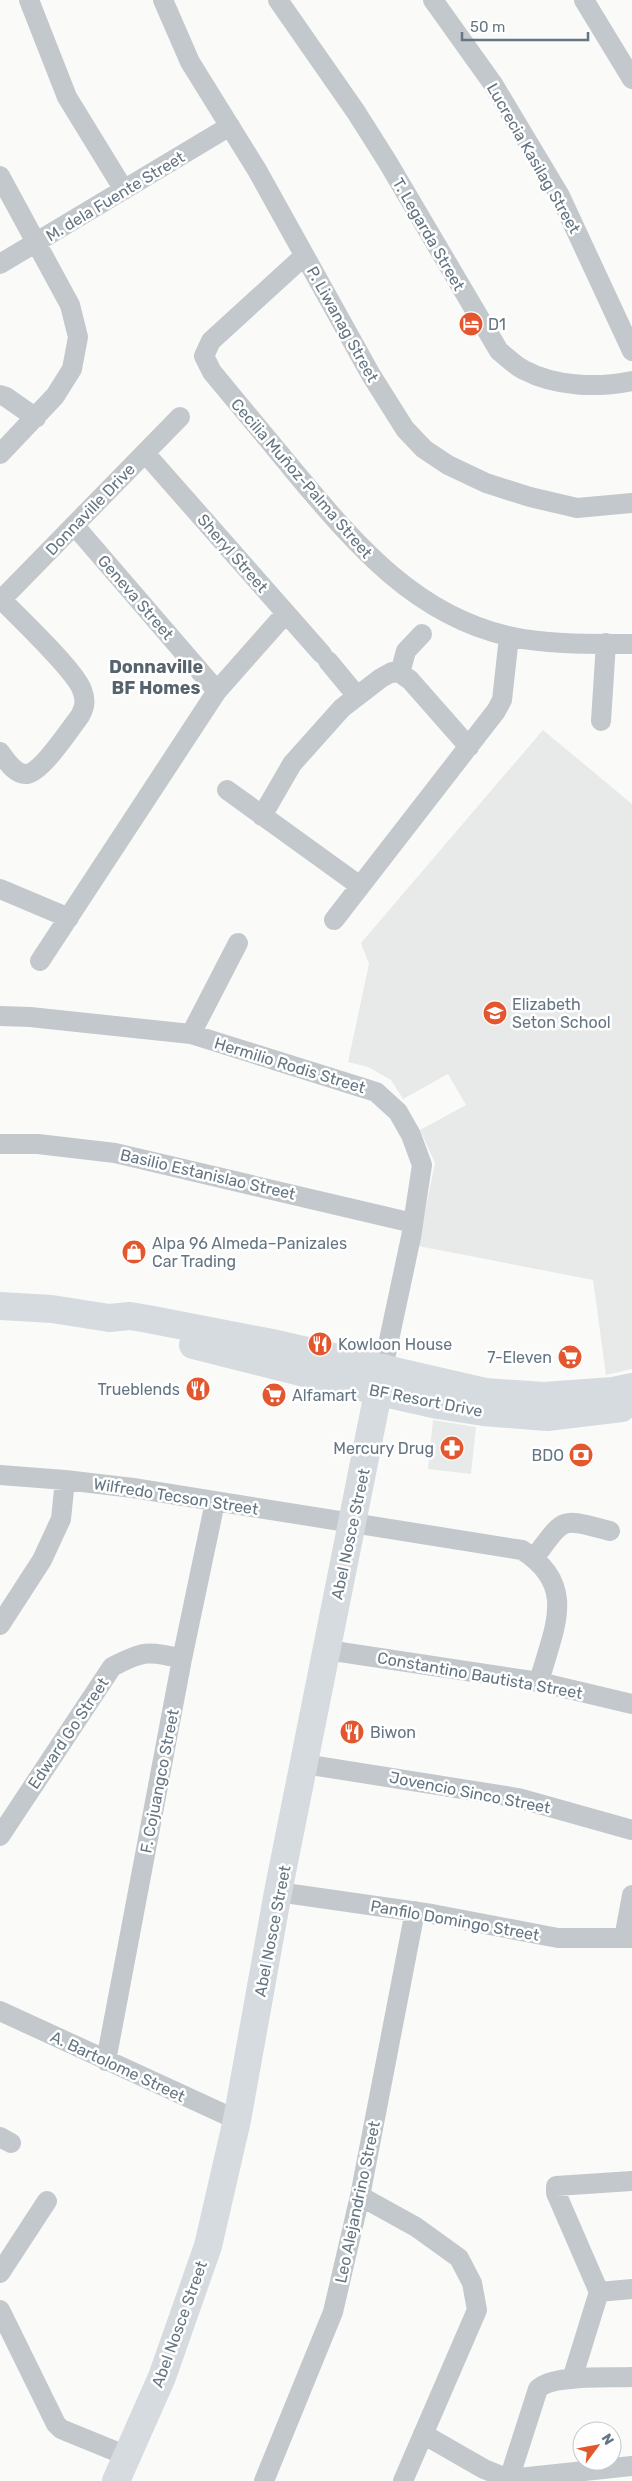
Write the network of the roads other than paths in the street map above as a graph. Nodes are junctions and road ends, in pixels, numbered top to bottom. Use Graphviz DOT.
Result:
graph roads {
  1 [pos="29,0"];
  2 [pos="163,0"];
  3 [pos="278,0"];
  4 [pos="433,0"];
  5 [pos="584,0"];
  6 [pos="632,80"];
  7 [pos="230,126"];
  8 [pos="0,176"];
  9 [pos="124,190"];
  10 [pos="35,244"];
  11 [pos="304,256"];
  12 [pos="0,264"];
  13 [pos="632,351"];
  14 [pos="632,381"];
  15 [pos="0,395"];
  16 [pos="180,417"];
  17 [pos="36,418"];
  18 [pos="145,453"];
  19 [pos="0,454"];
  20 [pos="632,503"];
  21 [pos="74,525"];
  22 [pos="1,600"];
  23 [pos="286,613"];
  24 [pos="422,634"];
  25 [pos="509,637"];
  26 [pos="606,644"];
  27 [pos="632,644"];
  28 [pos="400,674"];
  29 [pos="217,691"];
  30 [pos="357,696"];
  31 [pos="601,721"];
  32 [pos="469,747"];
  33 [pos="0,752"];
  34 [pos="227,790"];
  35 [pos="262,816"];
  36 [pos="360,886"];
  37 [pos="0,889"];
  38 [pos="69,918"];
  39 [pos="334,920"];
  40 [pos="238,943"];
  41 [pos="40,961"];
  42 [pos="0,1016"];
  43 [pos="191,1034"];
  44 [pos="0,1144"];
  45 [pos="413,1223"];
  46 [pos="0,1306"];
  47 [pos="381,1380"];
  48 [pos="632,1387"];
  49 [pos="632,1406"];
  50 [pos="0,1475"];
  51 [pos="65,1480"];
  52 [pos="215,1502"];
  53 [pos="352,1524"];
  54 [pos="610,1531"];
  55 [pos="534,1558"];
  56 [pos="0,1625"];
  57 [pos="327,1650"];
  58 [pos="182,1659"];
  59 [pos="539,1682"];
  60 [pos="632,1704"];
  61 [pos="305,1764"];
  62 [pos="632,1830"];
  63 [pos="0,1836"];
  64 [pos="278,1892"];
  65 [pos="632,1895"];
  66 [pos="415,1911"];
  67 [pos="628,1938"];
  68 [pos="0,2010"];
  69 [pos="106,2061"];
  70 [pos="237,2120"];
  71 [pos="632,2182"];
  72 [pos="360,2196"];
  73 [pos="47,2201"];
  74 [pos="0,2273"];
  75 [pos="632,2289"];
  76 [pos="598,2292"];
  77 [pos="0,2310"];
  78 [pos="632,2377"];
  79 [pos="572,2379"];
  80 [pos="423,2434"];
  81 [pos="127,2456"];
  82 [pos="632,2466"];
  83 [pos="509,2479"];
  84 [pos="116,2481"];
  85 [pos="264,2481"];
  86 [pos="403,2481"];
  1 -- 9 [label="street"];
  2 -- 7 [label="street, P. Liwanag Street"];
  3 -- 14 [label="street, T. Legarda Street"];
  4 -- 13 [label="street, Lucrecia Kasilag Street"];
  5 -- 6 [label="street"];
  7 -- 9 [label="street, M. dela Fuente Street"];
  7 -- 11 [label="street, P. Liwanag Street"];
  8 -- 10 [label="street"];
  9 -- 10 [label="street, M. dela Fuente Street"];
  10 -- 12 [label="street, M. dela Fuente Street"];
  10 -- 17 [label="street"];
  11 -- 20 [label="street, P. Liwanag Street"];
  11 -- 25 [label="street, Cecilia Muñoz-Palma Street"];
  15 -- 17 [label="street"];
  16 -- 18 [label="street, Donnaville Drive"];
  17 -- 19 [label="street"];
  18 -- 21 [label="street, Donnaville Drive"];
  18 -- 23 [label="street, Sheryl Street"];
  21 -- 22 [label="street, Donnaville Drive"];
  21 -- 29 [label="street, Geneva Street"];
  22 -- 33 [label="street"];
  23 -- 29 [label="street"];
  23 -- 30 [label="street, Sheryl Street"];
  24 -- 28 [label="street"];
  25 -- 26 [label="street, Cecilia Muñoz-Palma Street"];
  25 -- 32 [label="street"];
  26 -- 27 [label="street, Cecilia Muñoz-Palma Street"];
  26 -- 31 [label="street"];
  28 -- 30 [label="street"];
  28 -- 32 [label="street"];
  29 -- 38 [label="street"];
  30 -- 35 [label="street"];
  32 -- 36 [label="street"];
  34 -- 35 [label="street"];
  35 -- 36 [label="street"];
  36 -- 39 [label="street"];
  37 -- 38 [label="street"];
  38 -- 41 [label="street"];
  40 -- 43 [label="street"];
  42 -- 43 [label="street, Hermilio Rodis Street"];
  43 -- 45 [label="street, Hermilio Rodis Street"];
  44 -- 45 [label="street, Basilio Estanislao Street"];
  45 -- 47 [label="street, Hermilio Rodis Street"];
  46 -- 47 [label="street, BF Resort Drive"];
  47 -- 48 [label="street, BF Resort Drive"];
  47 -- 49 [label="street, BF Resort Drive"];
  47 -- 53 [label="street, Abel Nosce Street"];
  50 -- 51 [label="street, Wilfredo Tecson Street"];
  51 -- 52 [label="street, Wilfredo Tecson Street"];
  51 -- 56 [label="street"];
  52 -- 53 [label="street, Wilfredo Tecson Street"];
  52 -- 58 [label="street, F. Cojuangco Street"];
  53 -- 55 [label="street, Wilfredo Tecson Street"];
  53 -- 57 [label="street, Abel Nosce Street"];
  54 -- 55 [label="street"];
  55 -- 59 [label="street"];
  57 -- 59 [label="street, Constantino Bautista Street"];
  57 -- 61 [label="street, Abel Nosce Street"];
  58 -- 63 [label="street, Edward Go Street"];
  58 -- 69 [label="street, F. Cojuangco Street"];
  59 -- 60 [label="street, Constantino Bautista Street"];
  61 -- 62 [label="street, Jovencio Sinco Street"];
  61 -- 64 [label="street, Abel Nosce Street"];
  64 -- 66 [label="street, Panfilo Domingo Street"];
  64 -- 70 [label="street, Abel Nosce Street"];
  65 -- 67 [label="street"];
  66 -- 67 [label="street, Panfilo Domingo Street"];
  66 -- 72 [label="street, Leo Alejandrino Street"];
  68 -- 69 [label="street, A. Bartolome Street"];
  69 -- 70 [label="street, A. Bartolome Street"];
  70 -- 81 [label="street, Abel Nosce Street"];
  71 -- 76 [label="street"];
  72 -- 80 [label="street"];
  72 -- 85 [label="street, Leo Alejandrino Street"];
  73 -- 74 [label="street"];
  75 -- 76 [label="street"];
  76 -- 79 [label="street"];
  77 -- 81 [label="street"];
  78 -- 79 [label="street"];
  79 -- 83 [label="street"];
  80 -- 83 [label="street"];
  80 -- 86 [label="street"];
  81 -- 84 [label="street, Abel Nosce Street"];
  82 -- 83 [label="street"];
}
